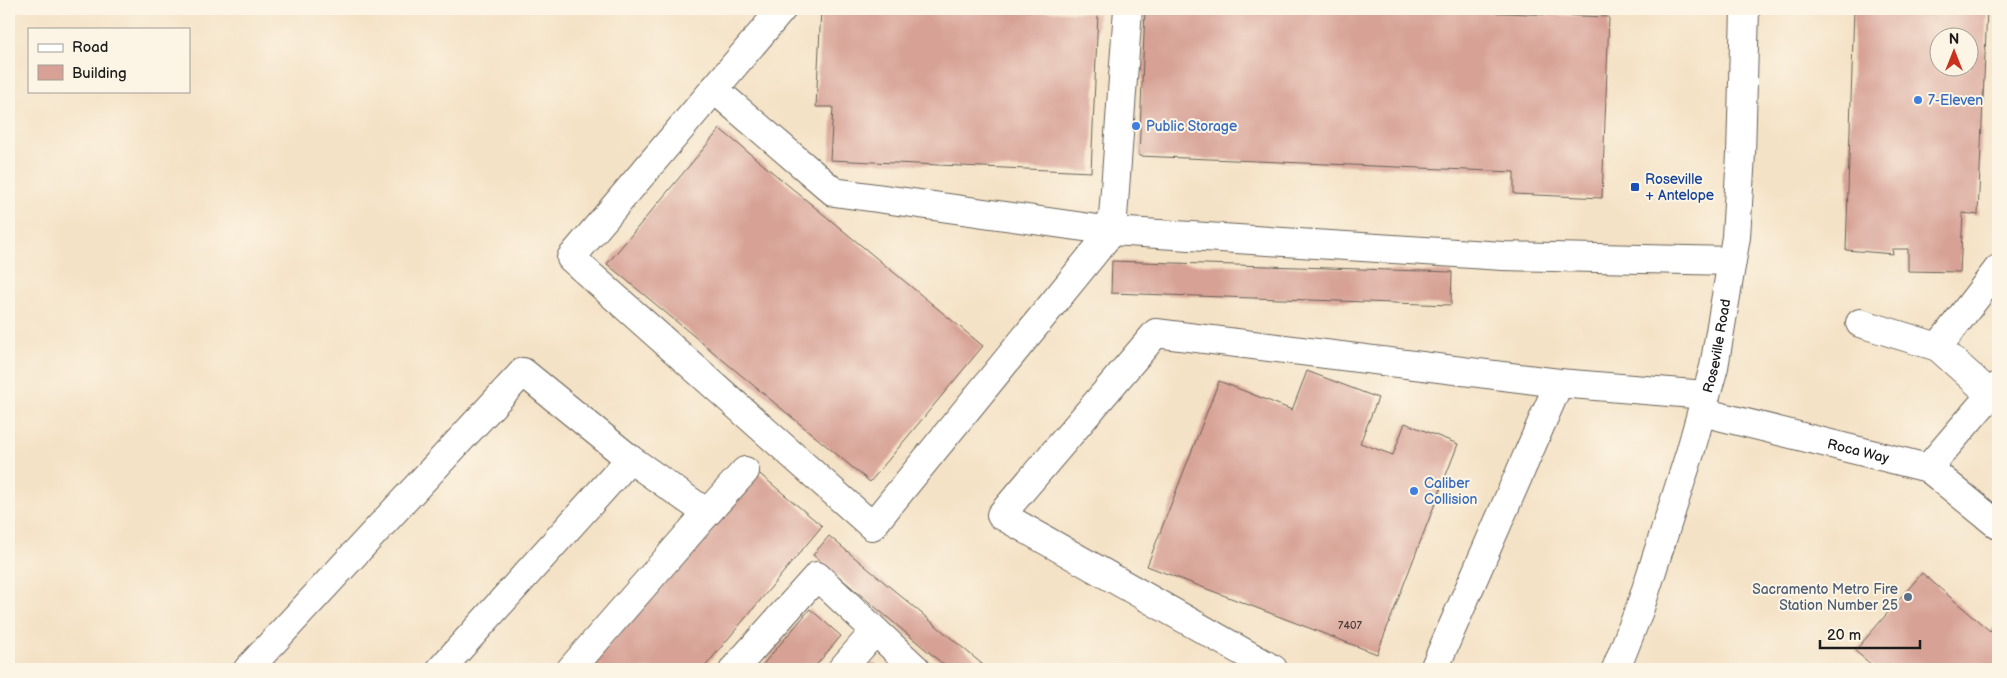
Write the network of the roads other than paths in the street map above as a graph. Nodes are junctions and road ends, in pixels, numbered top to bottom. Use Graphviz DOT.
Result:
graph roads {
  1 [pos="782,9"];
  2 [pos="1128,9"];
  3 [pos="1745,9"];
  4 [pos="714,89"];
  5 [pos="1112,230"];
  6 [pos="1732,261"];
  7 [pos="1998,269"];
  8 [pos="1860,323"];
  9 [pos="1938,348"];
  10 [pos="1559,382"];
  11 [pos="1995,390"];
  12 [pos="1704,403"];
  13 [pos="630,459"];
  14 [pos="1928,468"];
  15 [pos="744,471"];
  16 [pos="707,513"];
  17 [pos="1998,525"];
  18 [pos="875,631"];
  19 [pos="248,669"];
  20 [pos="441,669"];
  21 [pos="571,669"];
  22 [pos="734,669"];
  23 [pos="842,669"];
  24 [pos="916,669"];
  25 [pos="1273,669"];
  26 [pos="1434,669"];
  27 [pos="1616,669"];
  1 -- 4 [label="main road"];
  2 -- 5 [label="main road"];
  3 -- 6 [label="main road, Roseville Road"];
  4 -- 5 [label="main road"];
  4 -- 5 [label="main road"];
  5 -- 6 [label="main road"];
  6 -- 12 [label="main road, Roseville Road"];
  7 -- 9 [label="main road"];
  8 -- 9 [label="main road"];
  9 -- 11 [label="main road"];
  10 -- 12 [label="main road, Roca Way"];
  10 -- 25 [label="main road, Roca Way"];
  10 -- 26 [label="main road"];
  11 -- 14 [label="main road"];
  12 -- 14 [label="main road, Roca Way"];
  12 -- 27 [label="main road, Roseville Road"];
  13 -- 16 [label="main road"];
  13 -- 19 [label="main road"];
  13 -- 20 [label="main road"];
  14 -- 17 [label="main road, Roca Way"];
  15 -- 16 [label="main road"];
  16 -- 21 [label="main road"];
  18 -- 22 [label="main road"];
  18 -- 23 [label="main road"];
  18 -- 24 [label="main road"];
}
